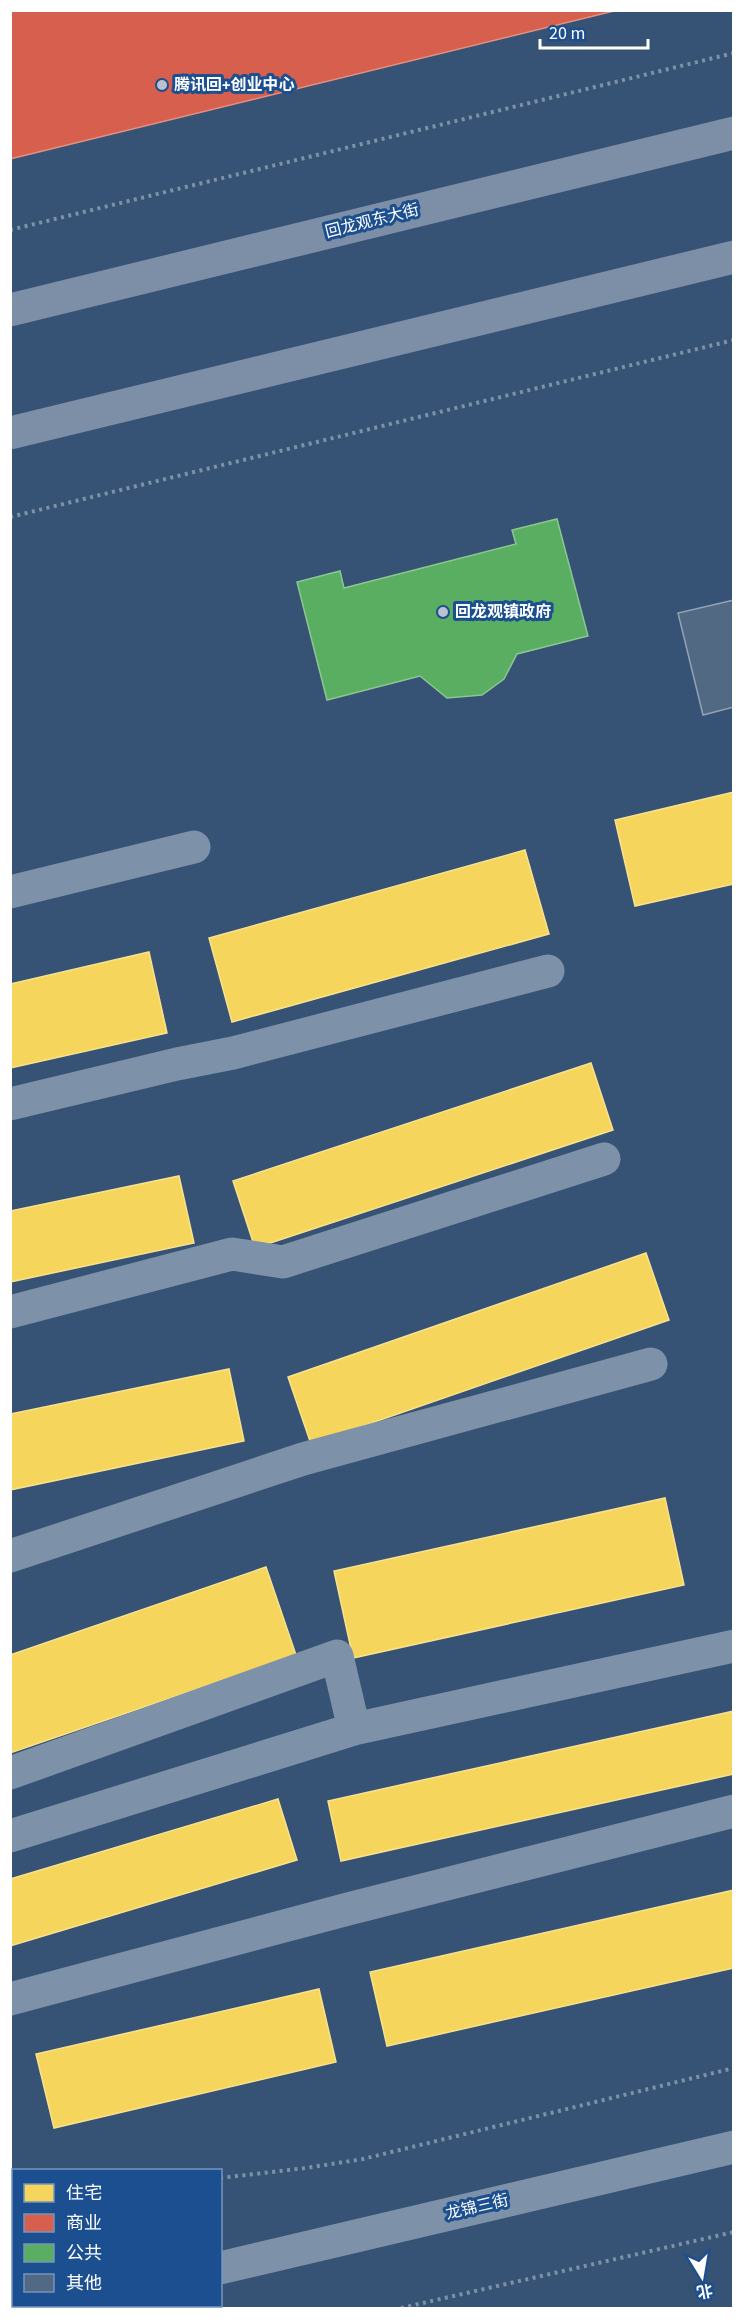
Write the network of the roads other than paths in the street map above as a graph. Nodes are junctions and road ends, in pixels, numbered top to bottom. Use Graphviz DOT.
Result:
graph roads {
  1 [pos="734,133"];
  2 [pos="734,257"];
  3 [pos="10,310"];
  4 [pos="10,433"];
  5 [pos="194,847"];
  6 [pos="10,892"];
  7 [pos="548,971"];
  8 [pos="10,1104"];
  9 [pos="604,1159"];
  10 [pos="10,1312"];
  11 [pos="651,1364"];
  12 [pos="10,1556"];
  13 [pos="734,1646"];
  14 [pos="354,1729"];
  15 [pos="10,1773"];
  16 [pos="734,1811"];
  17 [pos="13,1826"];
  18 [pos="10,1999"];
  19 [pos="734,2147"];
  20 [pos="222,2268"];
  1 -- 3 [label="main road, 回龙观东大街"];
  2 -- 4 [label="main road"];
  5 -- 6 [label="street"];
  7 -- 8 [label="street"];
  9 -- 10 [label="street"];
  11 -- 12 [label="street"];
  13 -- 14 [label="street"];
  14 -- 15 [label="street"];
  14 -- 17 [label="street"];
  16 -- 18 [label="street"];
  19 -- 20 [label="street, 龙锦三街"];
}
